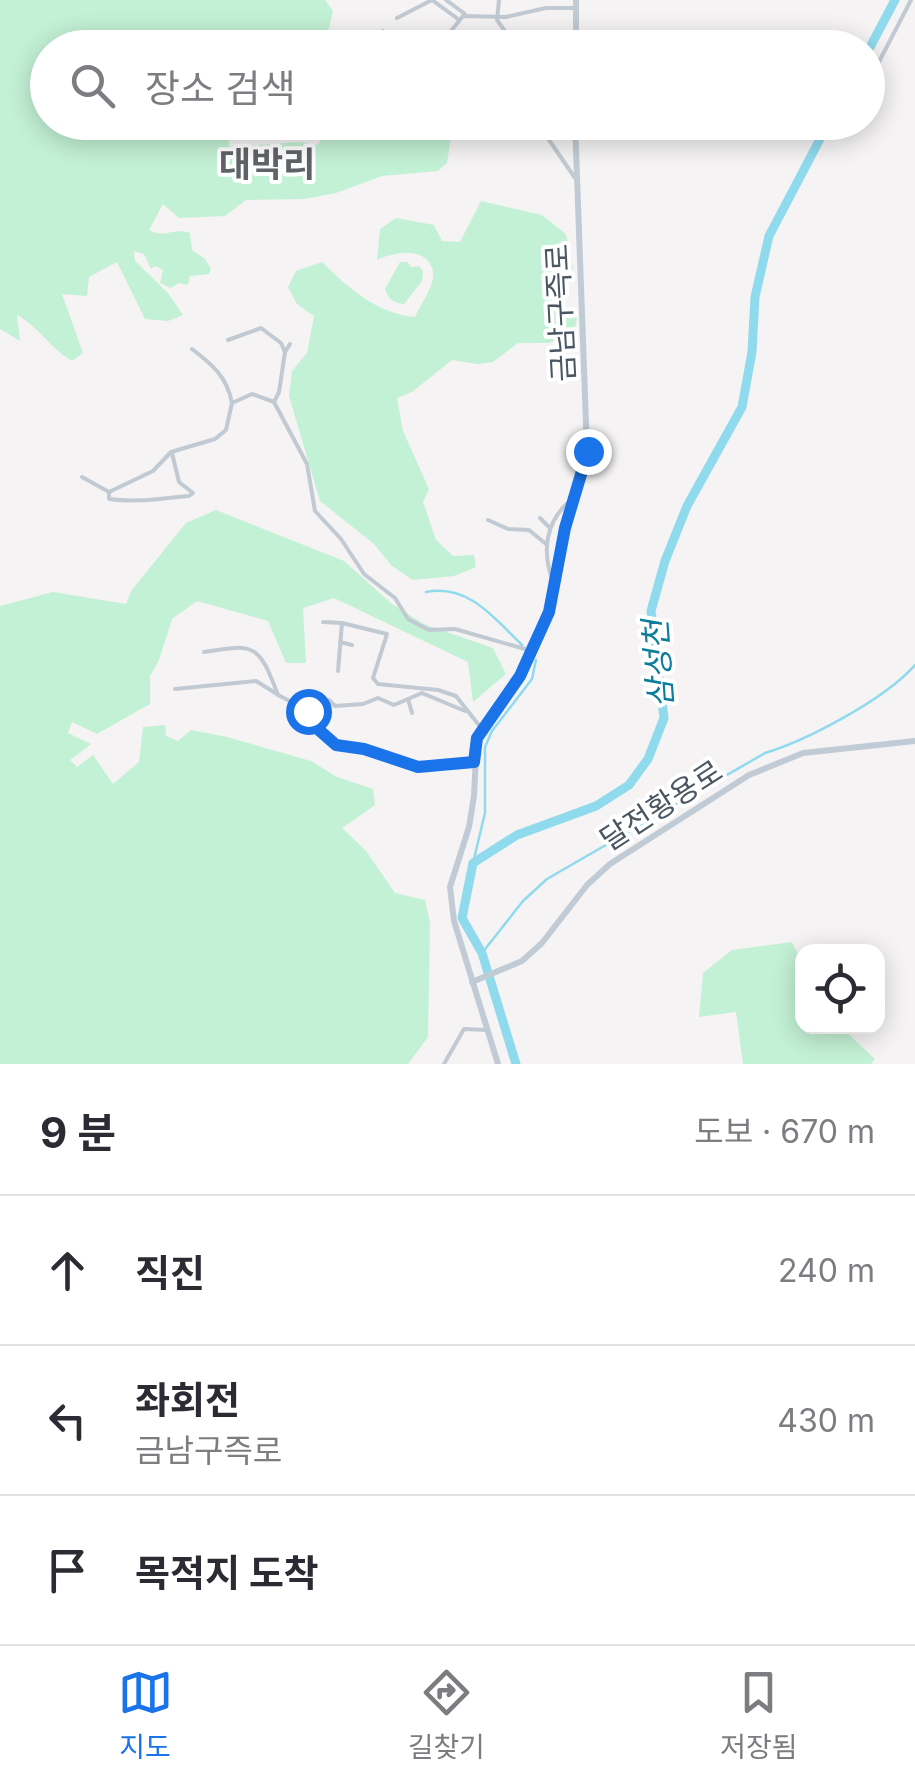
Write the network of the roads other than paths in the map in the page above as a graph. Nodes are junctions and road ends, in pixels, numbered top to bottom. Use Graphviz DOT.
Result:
graph roads {
  1 [pos="446,0"];
  2 [pos="500,0"];
  3 [pos="911,0"];
  4 [pos="576,4"];
  5 [pos="470,15"];
  6 [pos="497,17"];
  7 [pos="398,18"];
  8 [pos="458,20"];
  9 [pos="451,30"];
  10 [pos="505,30"];
  11 [pos="576,30"];
  12 [pos="885,50"];
  13 [pos="550,140"];
  14 [pos="575,140"];
  15 [pos="574,178"];
  16 [pos="228,340"];
  17 [pos="290,344"];
  18 [pos="192,349"];
  19 [pos="285,352"];
  20 [pos="274,402"];
  21 [pos="232,403"];
  22 [pos="171,452"];
  23 [pos="82,478"];
  24 [pos="108,492"];
  25 [pos="572,499"];
  26 [pos="540,518"];
  27 [pos="488,520"];
  28 [pos="550,528"];
  29 [pos="546,544"];
  30 [pos="556,588"];
  31 [pos="323,622"];
  32 [pos="342,622"];
  33 [pos="340,642"];
  34 [pos="352,645"];
  35 [pos="204,652"];
  36 [pos="531,656"];
  37 [pos="338,671"];
  38 [pos="176,689"];
  39 [pos="278,695"];
  40 [pos="408,699"];
  41 [pos="329,700"];
  42 [pos="412,713"];
  43 [pos="470,714"];
  44 [pos="482,729"];
  45 [pos="915,740"];
  46 [pos="474,762"];
  47 [pos="475,981"];
  48 [pos="487,1030"];
  49 [pos="442,1063"];
  50 [pos="498,1064"];
  1 -- 5 [label="street"];
  2 -- 6 [label="street"];
  3 -- 12 [label="street"];
  4 -- 6 [label="street"];
  4 -- 11 [label="main road"];
  5 -- 6 [label="street"];
  5 -- 8 [label="street"];
  6 -- 10 [label="street"];
  7 -- 8 [label="street"];
  8 -- 9 [label="street"];
  13 -- 15 [label="street"];
  14 -- 15 [label="main road, 금남구즉로"];
  15 -- 25 [label="main road, 금남구즉로"];
  16 -- 19 [label="street"];
  17 -- 19 [label="street"];
  18 -- 21 [label="street"];
  19 -- 20 [label="street"];
  20 -- 21 [label="street"];
  20 -- 36 [label="street"];
  21 -- 22 [label="street"];
  22 -- 24 [label="street"];
  22 -- 24 [label="street"];
  23 -- 24 [label="street"];
  25 -- 28 [label="street"];
  25 -- 30 [label="main road, 금남구즉로"];
  26 -- 28 [label="street"];
  27 -- 29 [label="street"];
  28 -- 29 [label="street"];
  29 -- 30 [label="street"];
  30 -- 36 [label="main road, 금남구즉로"];
  31 -- 32 [label="street"];
  32 -- 33 [label="street"];
  32 -- 43 [label="street"];
  33 -- 34 [label="street"];
  33 -- 37 [label="street"];
  35 -- 39 [label="street"];
  36 -- 44 [label="main road, 금남구즉로"];
  38 -- 39 [label="street"];
  39 -- 46 [label="street"];
  40 -- 41 [label="street"];
  40 -- 42 [label="street"];
  40 -- 43 [label="street"];
  43 -- 44 [label="street"];
  44 -- 46 [label="main road, 금남구즉로"];
  45 -- 47 [label="main road, 달전황용로"];
  46 -- 47 [label="main road, 금남구즉로"];
  47 -- 48 [label="main road, 금남구즉로"];
  48 -- 49 [label="street"];
  48 -- 50 [label="main road, 금남구즉로"];
}
